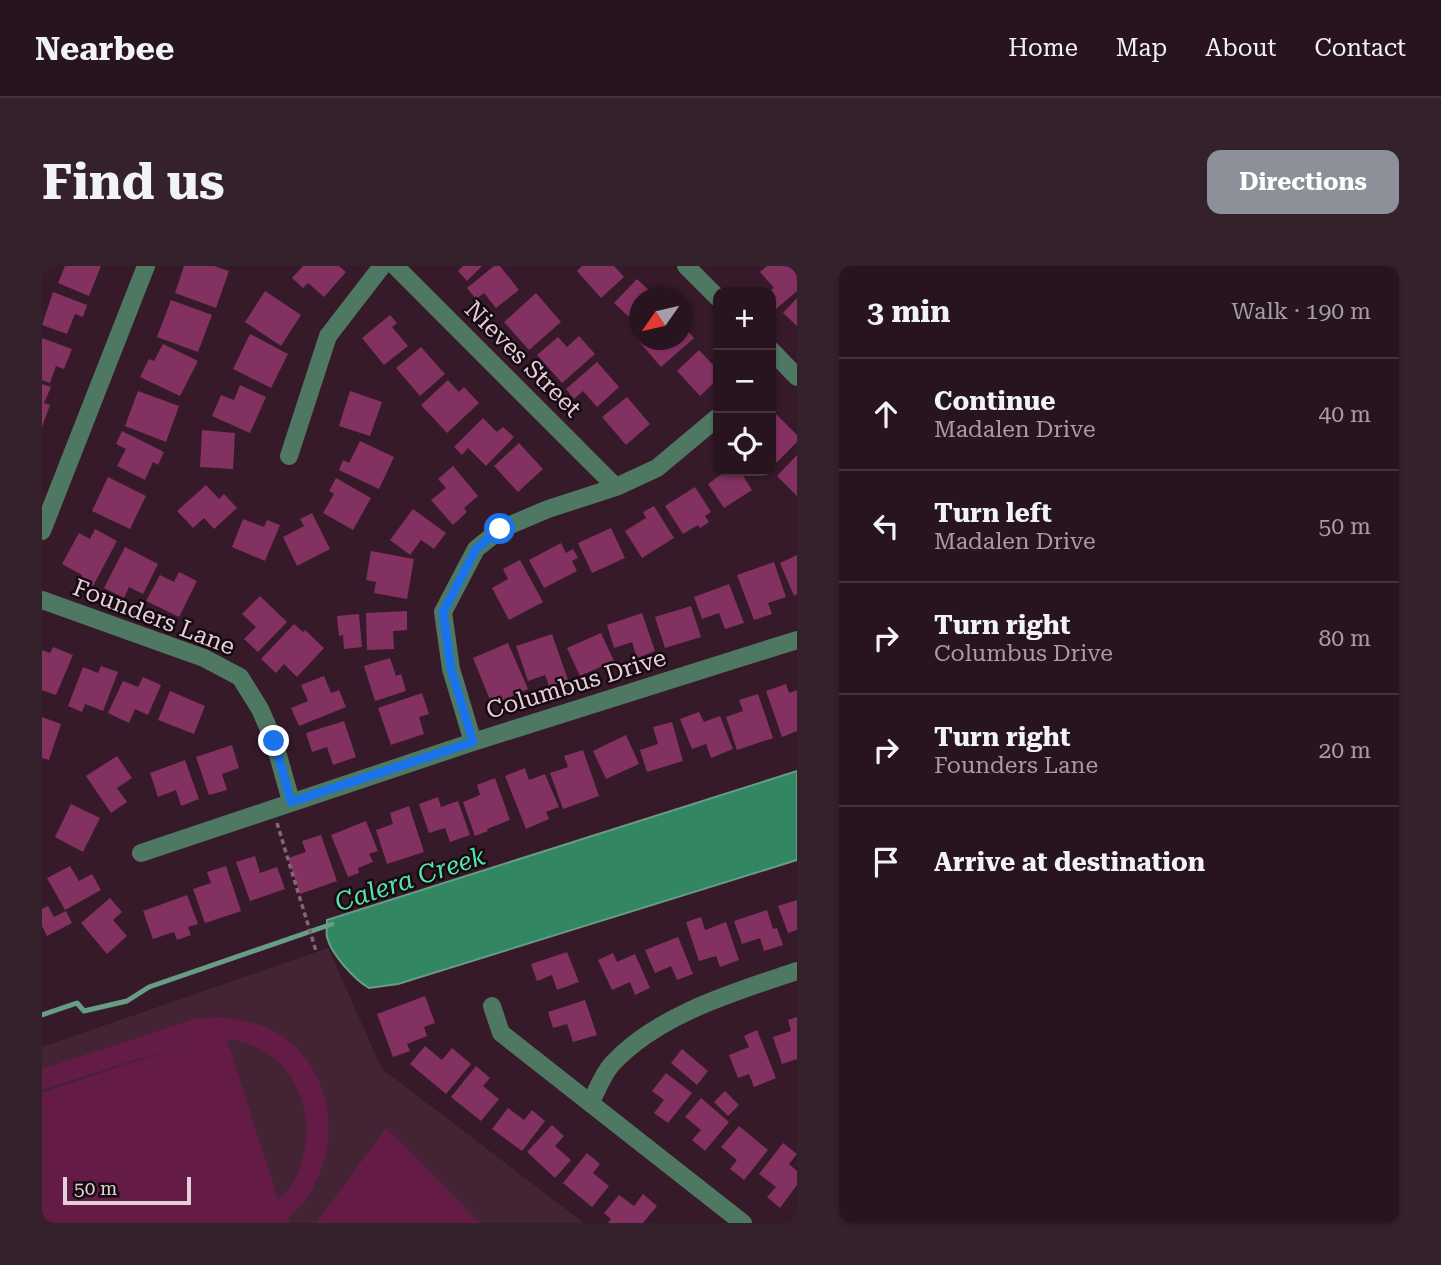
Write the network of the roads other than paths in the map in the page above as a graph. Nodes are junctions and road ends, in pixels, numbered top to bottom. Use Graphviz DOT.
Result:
graph roads {
  1 [pos="146,266"];
  2 [pos="382,266"];
  3 [pos="396,266"];
  4 [pos="685,266"];
  5 [pos="713,293"];
  6 [pos="776,361"];
  7 [pos="797,377"];
  8 [pos="713,421"];
  9 [pos="289,456"];
  10 [pos="616,487"];
  11 [pos="42,531"];
  12 [pos="42,600"];
  13 [pos="797,640"];
  14 [pos="473,742"];
  15 [pos="291,802"];
  16 [pos="141,853"];
  17 [pos="797,971"];
  18 [pos="492,1006"];
  19 [pos="591,1102"];
  20 [pos="743,1223"];
  1 -- 11 [label="street"];
  2 -- 9 [label="street"];
  3 -- 10 [label="street, Nieves Street"];
  4 -- 5 [label="street"];
  6 -- 7 [label="street"];
  8 -- 10 [label="street"];
  10 -- 14 [label="street"];
  12 -- 15 [label="street, Founders Lane"];
  13 -- 14 [label="street, Columbus Drive"];
  14 -- 15 [label="street, Columbus Drive"];
  15 -- 16 [label="street, Columbus Drive"];
  17 -- 19 [label="street"];
  18 -- 19 [label="street"];
  19 -- 20 [label="street"];
}
